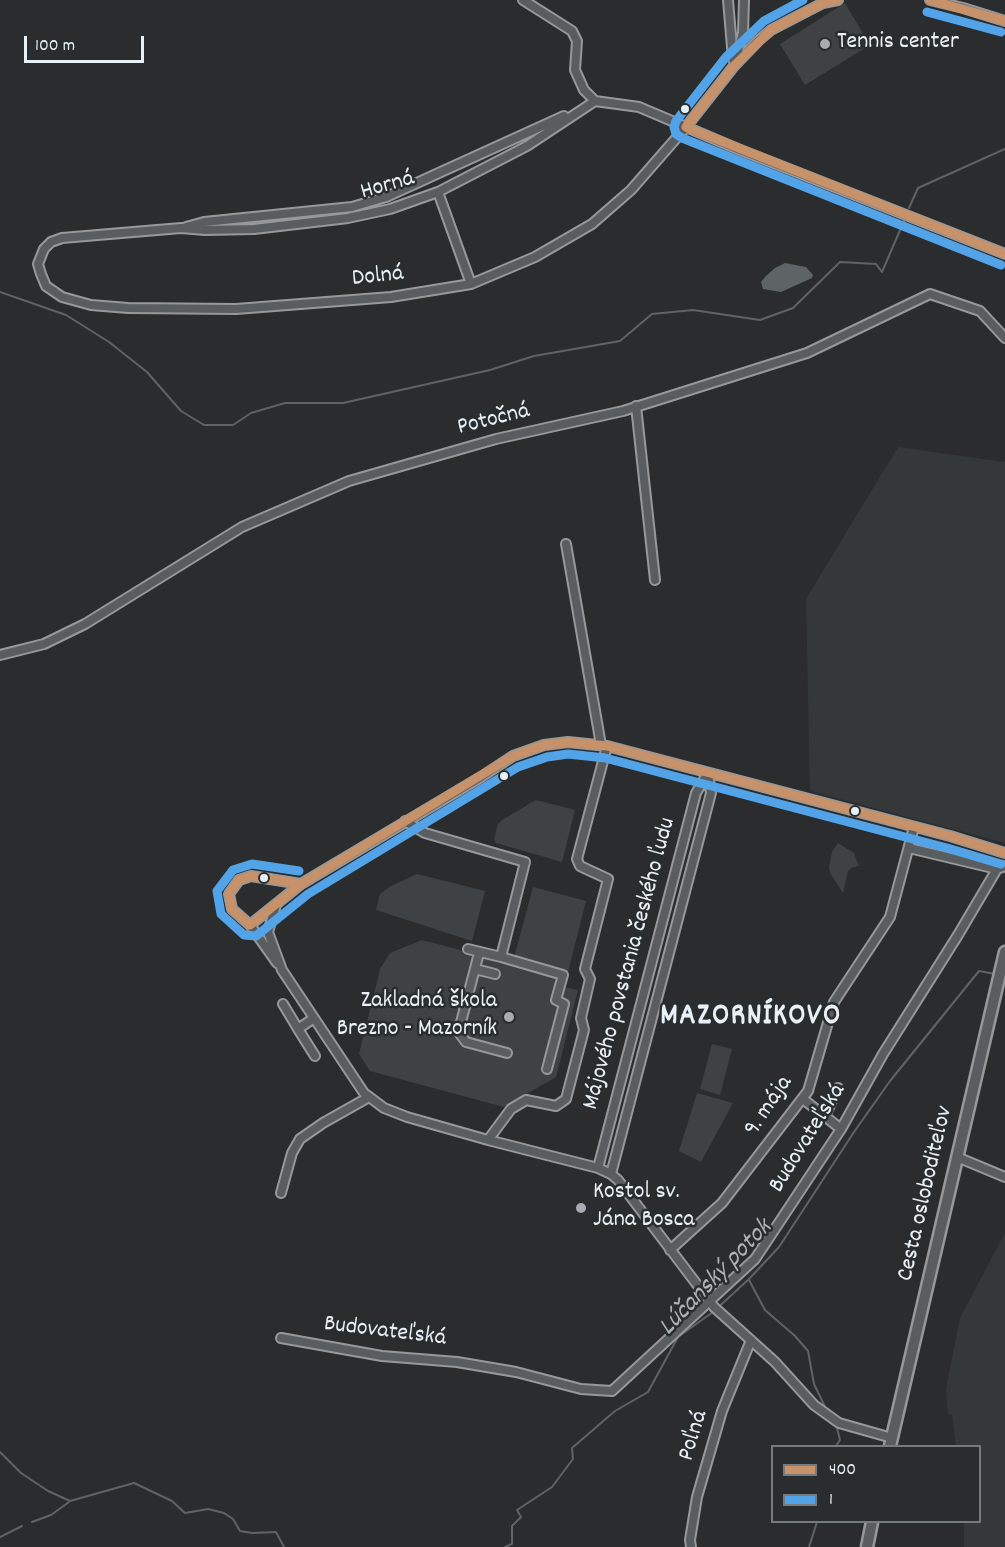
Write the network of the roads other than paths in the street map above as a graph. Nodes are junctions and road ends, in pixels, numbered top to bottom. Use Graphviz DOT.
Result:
graph roads {
  1 [pos="523,0"];
  2 [pos="728,0"];
  3 [pos="744,0"];
  4 [pos="838,0"];
  5 [pos="930,0"];
  6 [pos="936,1"];
  7 [pos="1005,21"];
  8 [pos="734,66"];
  9 [pos="595,101"];
  10 [pos="582,108"];
  11 [pos="686,127"];
  12 [pos="438,192"];
  13 [pos="181,228"];
  14 [pos="1005,254"];
  15 [pos="38,264"];
  16 [pos="471,284"];
  17 [pos="1005,338"];
  18 [pos="636,406"];
  19 [pos="566,544"];
  20 [pos="655,580"];
  21 [pos="0,655"];
  22 [pos="604,746"];
  23 [pos="708,773"];
  24 [pos="405,821"];
  25 [pos="914,827"];
  26 [pos="909,848"];
  27 [pos="1005,853"];
  28 [pos="1001,868"];
  29 [pos="301,884"];
  30 [pos="276,905"];
  31 [pos="249,925"];
  32 [pos="468,950"];
  33 [pos="1005,952"];
  34 [pos="479,953"];
  35 [pos="501,957"];
  36 [pos="475,969"];
  37 [pos="282,970"];
  38 [pos="495,974"];
  39 [pos="283,1004"];
  40 [pos="314,1018"];
  41 [pos="298,1029"];
  42 [pos="507,1053"];
  43 [pos="315,1056"];
  44 [pos="547,1069"];
  45 [pos="838,1088"];
  46 [pos="369,1097"];
  47 [pos="802,1099"];
  48 [pos="825,1116"];
  49 [pos="842,1129"];
  50 [pos="488,1140"];
  51 [pos="957,1157"];
  52 [pos="598,1168"];
  53 [pos="611,1174"];
  54 [pos="1005,1177"];
  55 [pos="281,1193"];
  56 [pos="670,1250"];
  57 [pos="712,1304"];
  58 [pos="280,1338"];
  59 [pos="751,1340"];
  60 [pos="891,1442"];
  61 [pos="873,1523"];
  62 [pos="691,1547"];
  63 [pos="867,1547"];
  1 -- 9 [label="street"];
  2 -- 8 [label="street"];
  3 -- 8 [label="street"];
  4 -- 8 [label="street, Dolná"];
  5 -- 6 [label="street"];
  6 -- 7 [label="street"];
  8 -- 11 [label="street, Dolná"];
  9 -- 10 [label="street, Horná"];
  9 -- 11 [label="street"];
  10 -- 12 [label="street, Horná"];
  10 -- 13 [label="street, Horná"];
  11 -- 14 [label="street"];
  11 -- 16 [label="street, Dolná"];
  12 -- 13 [label="street, Horná"];
  12 -- 16 [label="street"];
  13 -- 15 [label="street, Horná"];
  15 -- 16 [label="street, Dolná"];
  17 -- 18 [label="street, Potočná"];
  18 -- 20 [label="street"];
  18 -- 21 [label="street, Potočná"];
  19 -- 22 [label="street"];
  22 -- 23 [label="street"];
  22 -- 24 [label="street"];
  22 -- 50 [label="street, Májového povstania českého ľudu"];
  23 -- 25 [label="street"];
  23 -- 52 [label="street, Májového povstania českého ľudu"];
  23 -- 53 [label="street"];
  24 -- 29 [label="street"];
  24 -- 35 [label="street"];
  25 -- 26 [label="street, 9. mája"];
  25 -- 27 [label="street"];
  26 -- 28 [label="street"];
  26 -- 47 [label="street, 9. mája"];
  28 -- 49 [label="street, Budovateľská"];
  29 -- 30 [label="street"];
  29 -- 31 [label="street"];
  30 -- 31 [label="street"];
  30 -- 37 [label="street"];
  31 -- 37 [label="street"];
  32 -- 34 [label="street"];
  33 -- 51 [label="main road, Cesta osloboditeľov"];
  34 -- 35 [label="street"];
  34 -- 36 [label="street"];
  35 -- 44 [label="street"];
  36 -- 38 [label="street"];
  36 -- 42 [label="street"];
  37 -- 40 [label="street"];
  39 -- 41 [label="street"];
  40 -- 41 [label="street"];
  40 -- 46 [label="street"];
  41 -- 43 [label="street"];
  45 -- 48 [label="street"];
  46 -- 50 [label="street"];
  46 -- 55 [label="street"];
  47 -- 48 [label="street"];
  47 -- 56 [label="street, 9. mája"];
  48 -- 49 [label="street"];
  49 -- 57 [label="street, Budovateľská"];
  50 -- 52 [label="street"];
  51 -- 54 [label="street"];
  51 -- 60 [label="main road, Cesta osloboditeľov"];
  52 -- 53 [label="street"];
  53 -- 56 [label="street"];
  56 -- 57 [label="street"];
  57 -- 58 [label="street, Budovateľská"];
  57 -- 59 [label="street"];
  59 -- 60 [label="street"];
  59 -- 62 [label="street, Poľná"];
  61 -- 63 [label="main road"];
}
